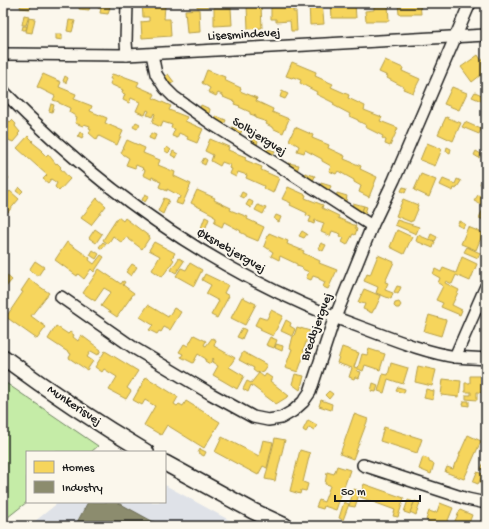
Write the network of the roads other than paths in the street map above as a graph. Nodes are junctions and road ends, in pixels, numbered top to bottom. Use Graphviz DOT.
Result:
graph roads {
  1 [pos="127,3"];
  2 [pos="470,3"];
  3 [pos="486,35"];
  4 [pos="455,37"];
  5 [pos="3,54"];
  6 [pos="152,54"];
  7 [pos="127,55"];
  8 [pos="3,91"];
  9 [pos="372,226"];
  10 [pos="486,286"];
  11 [pos="61,297"];
  12 [pos="334,318"];
  13 [pos="3,357"];
  14 [pos="455,357"];
  15 [pos="486,359"];
  16 [pos="144,451"];
  17 [pos="166,464"];
  18 [pos="363,465"];
  19 [pos="486,502"];
  20 [pos="285,526"];
  1 -- 7 [label="street"];
  2 -- 4 [label="street, Bredbjergvej"];
  3 -- 4 [label="street, Lisesmindevej"];
  4 -- 6 [label="street, Lisesmindevej"];
  4 -- 9 [label="street, Bredbjergvej"];
  5 -- 7 [label="street, Lisesmindevej"];
  6 -- 7 [label="street, Lisesmindevej"];
  6 -- 9 [label="street, Solbjergvej"];
  8 -- 12 [label="street, Øksnebjergvej"];
  9 -- 12 [label="street, Bredbjergvej"];
  10 -- 14 [label="street"];
  11 -- 12 [label="street, Bredbjergvej"];
  12 -- 14 [label="street, Øksnebjergvej"];
  13 -- 16 [label="main road, Munkerisvej"];
  14 -- 15 [label="street, Øksnebjergvej"];
  17 -- 20 [label="main road"];
  18 -- 19 [label="street"];
}
